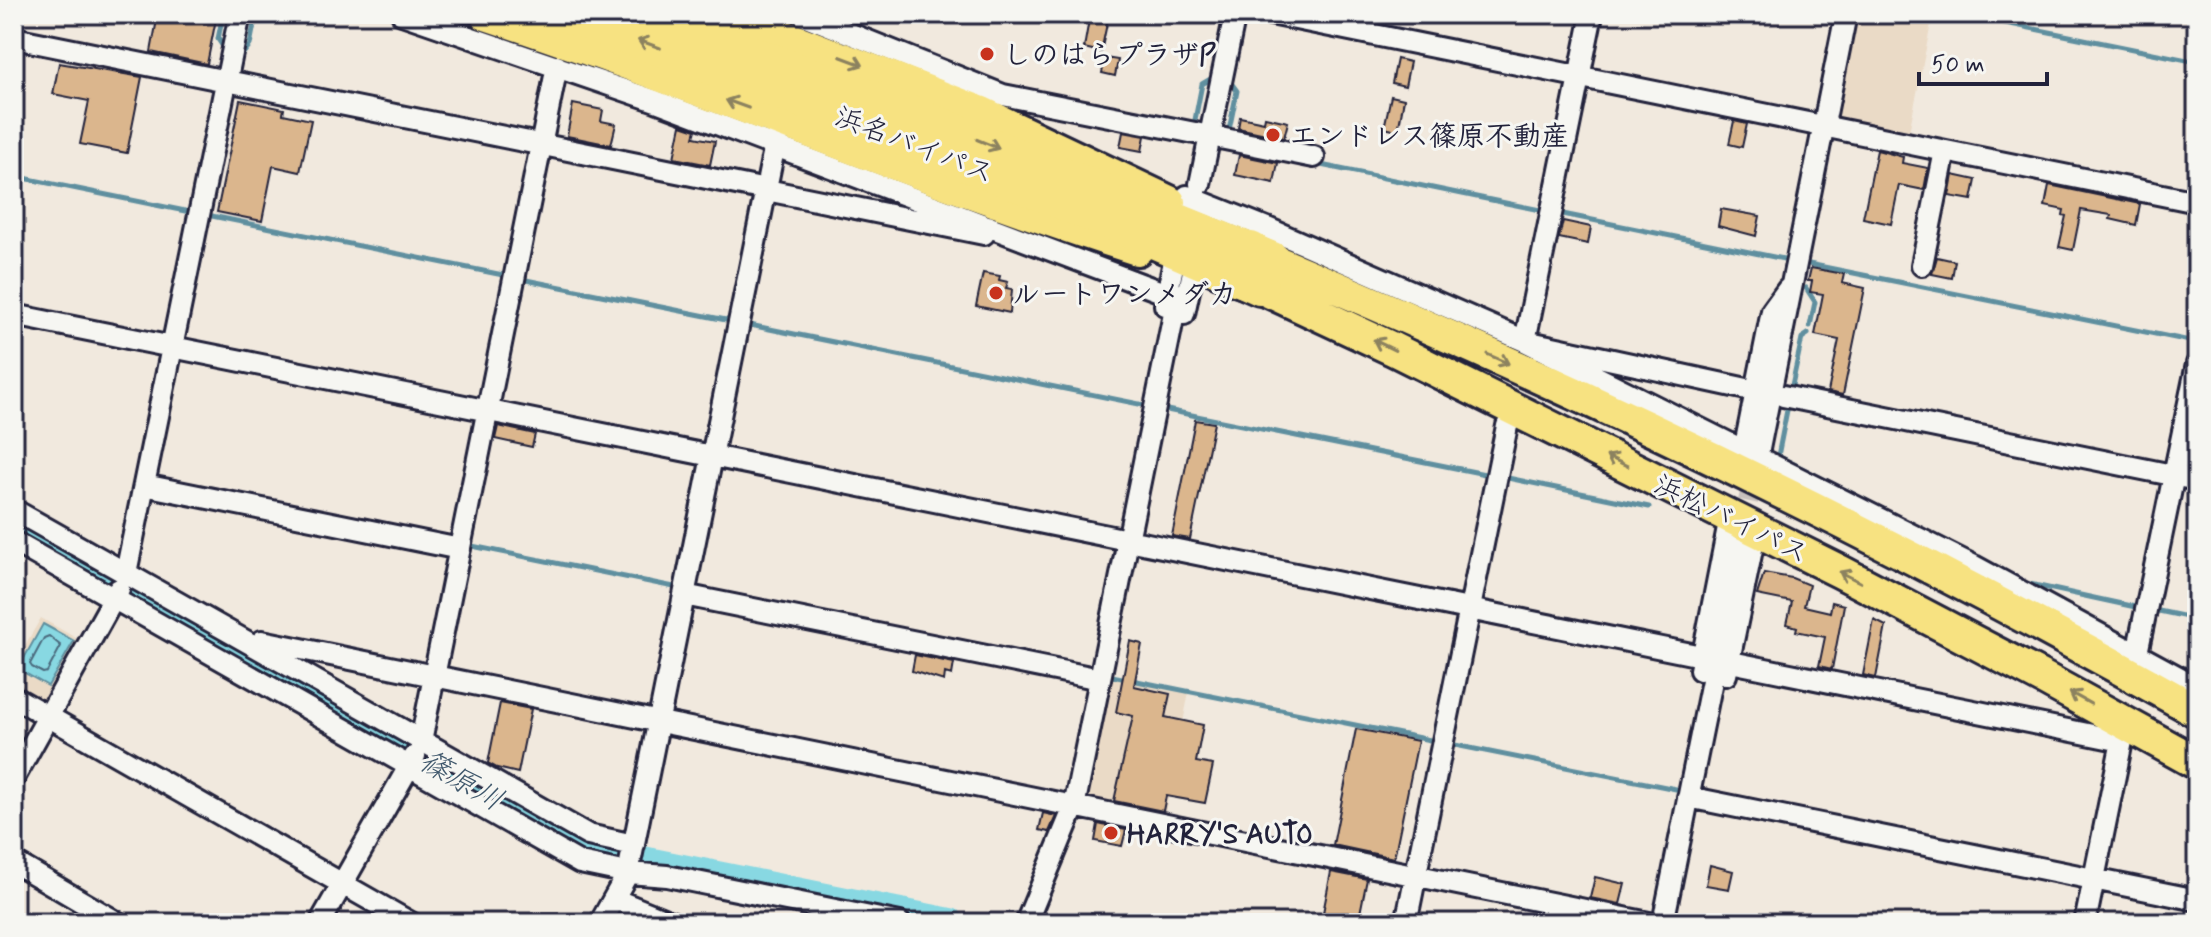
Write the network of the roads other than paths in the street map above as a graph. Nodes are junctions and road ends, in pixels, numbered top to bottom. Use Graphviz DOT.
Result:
graph roads {
  1 [pos="229,14"];
  2 [pos="240,14"];
  3 [pos="250,14"];
  4 [pos="402,14"];
  5 [pos="486,14"];
  6 [pos="565,14"];
  7 [pos="645,14"];
  8 [pos="727,14"];
  9 [pos="1235,14"];
  10 [pos="1271,14"];
  11 [pos="1592,14"];
  12 [pos="1846,14"];
  13 [pos="800,20"];
  14 [pos="14,38"];
  15 [pos="232,50"];
  16 [pos="557,66"];
  17 [pos="1579,76"];
  18 [pos="1221,80"];
  19 [pos="226,81"];
  20 [pos="1824,126"];
  21 [pos="780,133"];
  22 [pos="1210,136"];
  23 [pos="541,145"];
  24 [pos="1945,151"];
  25 [pos="1314,157"];
  26 [pos="766,190"];
  27 [pos="2197,202"];
  28 [pos="1196,203"];
  29 [pos="988,226"];
  30 [pos="1922,265"];
  31 [pos="1266,274"];
  32 [pos="1178,279"];
  33 [pos="1792,284"];
  34 [pos="14,315"];
  35 [pos="1525,341"];
  36 [pos="172,347"];
  37 [pos="2197,364"];
  38 [pos="1158,391"];
  39 [pos="1756,391"];
  40 [pos="1783,396"];
  41 [pos="1515,410"];
  42 [pos="488,411"];
  43 [pos="712,456"];
  44 [pos="1756,464"];
  45 [pos="2174,475"];
  46 [pos="2197,480"];
  47 [pos="144,485"];
  48 [pos="14,510"];
  49 [pos="1742,531"];
  50 [pos="1128,540"];
  51 [pos="14,542"];
  52 [pos="460,549"];
  53 [pos="122,584"];
  54 [pos="1964,585"];
  55 [pos="684,595"];
  56 [pos="1469,609"];
  57 [pos="258,648"];
  58 [pos="1716,659"];
  59 [pos="2134,664"];
  60 [pos="434,676"];
  61 [pos="1100,679"];
  62 [pos="2197,687"];
  63 [pos="14,697"];
  64 [pos="1708,701"];
  65 [pos="2197,711"];
  66 [pos="49,717"];
  67 [pos="659,723"];
  68 [pos="2197,733"];
  69 [pos="2127,734"];
  70 [pos="417,751"];
  71 [pos="2197,763"];
  72 [pos="14,778"];
  73 [pos="1688,797"];
  74 [pos="1074,807"];
  75 [pos="631,858"];
  76 [pos="14,862"];
  77 [pos="1415,876"];
  78 [pos="2094,879"];
  79 [pos="342,884"];
  80 [pos="614,899"];
  81 [pos="2197,900"];
  82 [pos="118,923"];
  83 [pos="320,923"];
  84 [pos="411,923"];
  85 [pos="600,923"];
  86 [pos="673,923"];
  87 [pos="900,923"];
  88 [pos="1026,923"];
  89 [pos="1406,923"];
  90 [pos="1649,923"];
  91 [pos="1663,923"];
  92 [pos="2085,923"];
  1 -- 15 [label="street"];
  2 -- 15 [label="street"];
  3 -- 15 [label="street"];
  4 -- 16 [label="street"];
  21 -- 5 [label="highway, one-way"];
  31 -- 6 [label="highway, 浜名バイパス, one-way"];
  7 -- 31 [label="highway, 浜名バイパス, one-way"];
  8 -- 13 [label="highway"];
  9 -- 18 [label="street"];
  10 -- 17 [label="street"];
  11 -- 17 [label="street"];
  12 -- 20 [label="street"];
  13 -- 22 [label="street"];
  13 -- 28 [label="highway, one-way"];
  14 -- 19 [label="street"];
  15 -- 19 [label="street"];
  16 -- 21 [label="street"];
  16 -- 23 [label="street"];
  17 -- 20 [label="street"];
  17 -- 35 [label="street"];
  18 -- 22 [label="street"];
  18 -- 28 [label="street"];
  19 -- 23 [label="street"];
  19 -- 36 [label="street"];
  20 -- 24 [label="street"];
  20 -- 33 [label="street"];
  21 -- 26 [label="street"];
  21 -- 29 [label="street"];
  21 -- 32 [label="highway"];
  22 -- 25 [label="street"];
  22 -- 28 [label="street"];
  23 -- 26 [label="street"];
  23 -- 42 [label="street"];
  24 -- 27 [label="street"];
  24 -- 30 [label="street"];
  26 -- 29 [label="street"];
  26 -- 43 [label="street"];
  28 -- 31 [label="highway"];
  28 -- 35 [label="street"];
  29 -- 32 [label="street"];
  31 -- 32 [label="highway"];
  41 -- 31 [label="highway, 浜松バイパス, one-way"];
  31 -- 44 [label="highway, 浜松バイパス, one-way"];
  32 -- 38 [label="street"];
  32 -- 38 [label="street"];
  33 -- 39 [label="street"];
  33 -- 40 [label="street"];
  33 -- 44 [label="street"];
  34 -- 36 [label="street"];
  35 -- 39 [label="street"];
  35 -- 44 [label="street"];
  36 -- 42 [label="street"];
  36 -- 47 [label="street"];
  37 -- 45 [label="street"];
  38 -- 50 [label="street"];
  39 -- 44 [label="street"];
  40 -- 44 [label="street"];
  40 -- 45 [label="street"];
  49 -- 41 [label="highway, 浜松バイパス, one-way"];
  41 -- 56 [label="street"];
  42 -- 43 [label="street"];
  42 -- 52 [label="street"];
  43 -- 50 [label="street"];
  43 -- 55 [label="street"];
  44 -- 54 [label="highway, 浜松バイパス"];
  44 -- 59 [label="street"];
  45 -- 46 [label="street"];
  45 -- 59 [label="street"];
  47 -- 52 [label="street"];
  47 -- 53 [label="street"];
  48 -- 53 [label="street"];
  49 -- 58 [label="street"];
  49 -- 58 [label="street"];
  69 -- 49 [label="highway, 浜松バイパス, one-way"];
  50 -- 56 [label="street"];
  50 -- 61 [label="street"];
  51 -- 53 [label="street"];
  52 -- 60 [label="street"];
  53 -- 57 [label="street"];
  53 -- 66 [label="street"];
  53 -- 70 [label="street"];
  54 -- 59 [label="highway, 浜松バイパス"];
  54 -- 68 [label="highway"];
  55 -- 61 [label="street"];
  55 -- 67 [label="street"];
  56 -- 58 [label="street"];
  56 -- 77 [label="street"];
  57 -- 60 [label="street"];
  57 -- 70 [label="street"];
  58 -- 64 [label="street"];
  58 -- 64 [label="street"];
  58 -- 69 [label="street"];
  59 -- 62 [label="street"];
  59 -- 65 [label="highway, 浜松バイパス"];
  60 -- 67 [label="street"];
  60 -- 70 [label="street"];
  61 -- 74 [label="street"];
  63 -- 66 [label="street"];
  64 -- 73 [label="street"];
  66 -- 72 [label="street"];
  66 -- 79 [label="street"];
  67 -- 74 [label="street"];
  67 -- 75 [label="street"];
  69 -- 71 [label="highway, 浜松バイパス"];
  69 -- 78 [label="street"];
  70 -- 75 [label="street"];
  70 -- 75 [label="street"];
  70 -- 79 [label="street"];
  73 -- 78 [label="street"];
  73 -- 91 [label="street"];
  74 -- 77 [label="street"];
  74 -- 88 [label="street"];
  75 -- 80 [label="street"];
  75 -- 87 [label="street"];
  76 -- 82 [label="street"];
  77 -- 89 [label="street"];
  77 -- 90 [label="street"];
  78 -- 81 [label="street"];
  78 -- 92 [label="street"];
  79 -- 83 [label="street"];
  79 -- 84 [label="street"];
  80 -- 85 [label="street"];
  80 -- 86 [label="street"];
}
